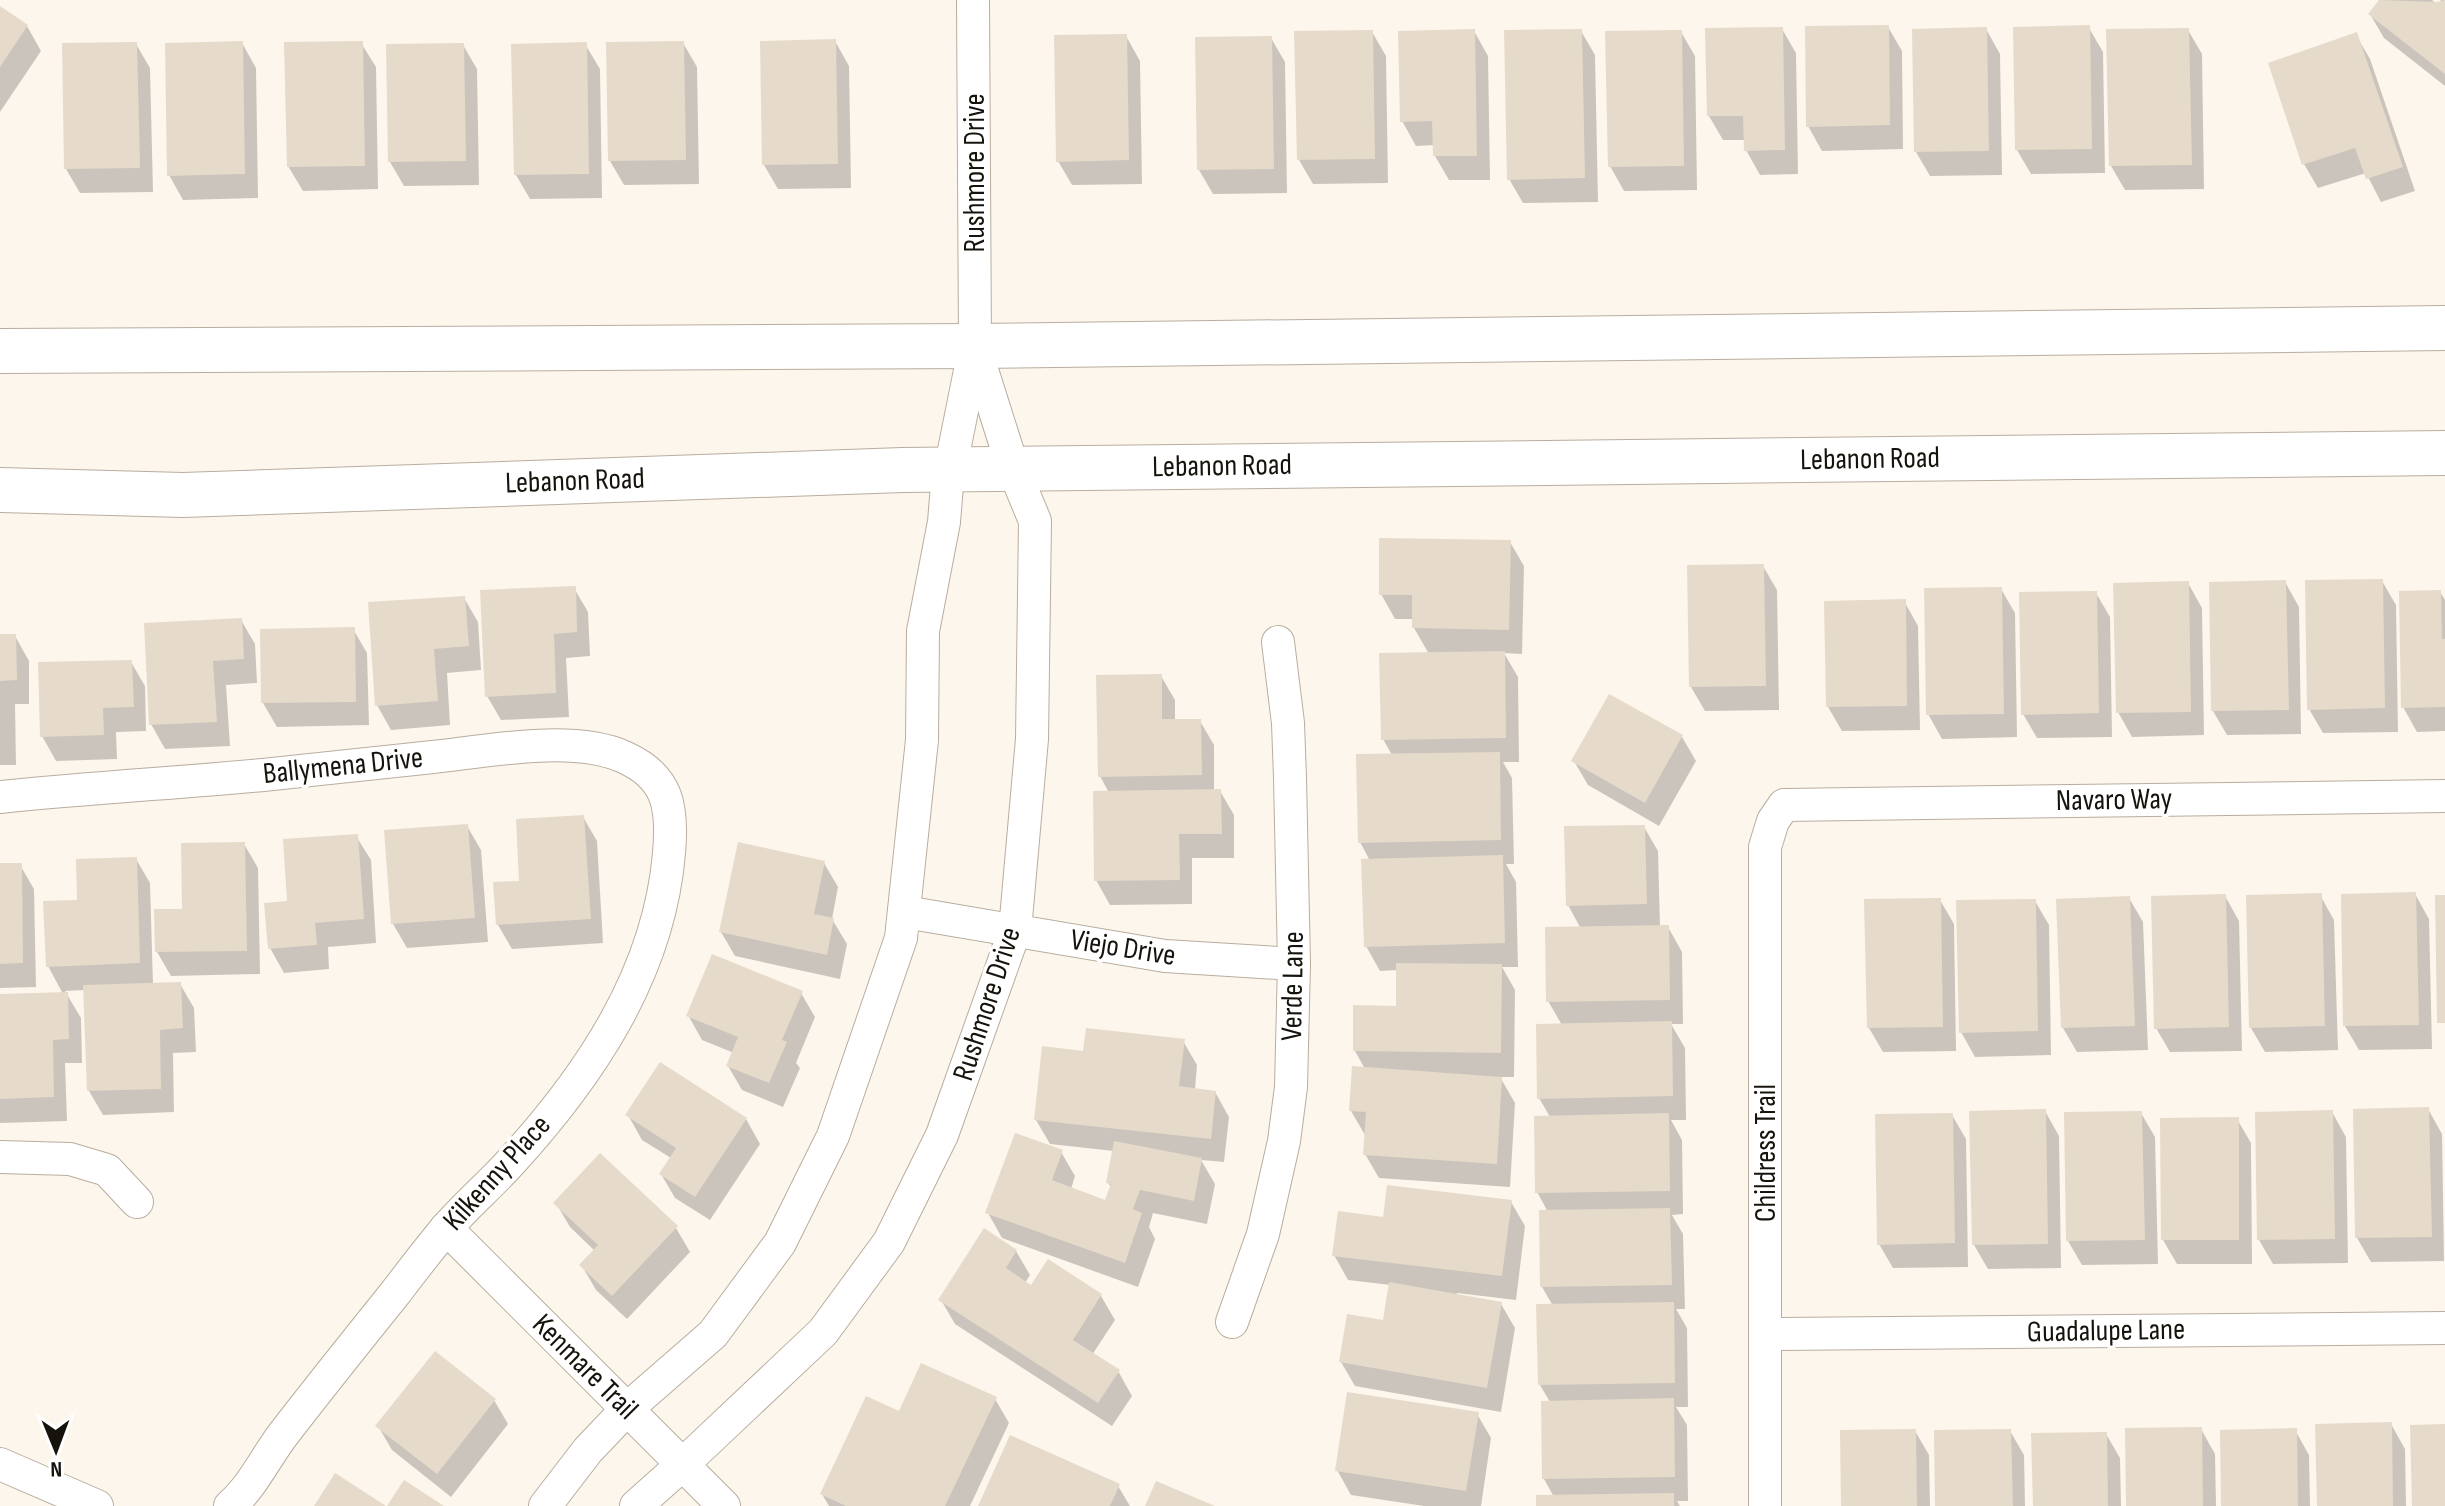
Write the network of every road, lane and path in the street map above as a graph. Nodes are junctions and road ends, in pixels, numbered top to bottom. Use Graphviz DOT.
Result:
graph roads {
  1 [pos="973,0"];
  2 [pos="2445,328"];
  3 [pos="975,346"];
  4 [pos="0,351"];
  5 [pos="2445,453"];
  6 [pos="1013,468"];
  7 [pos="951,470"];
  8 [pos="0,490"];
  9 [pos="1278,642"];
  10 [pos="2445,796"];
  11 [pos="0,797"];
  12 [pos="667,797"];
  13 [pos="1784,805"];
  14 [pos="905,912"];
  15 [pos="1015,930"];
  16 [pos="1294,964"];
  17 [pos="0,1157"];
  18 [pos="137,1202"];
  19 [pos="446,1228"];
  20 [pos="1232,1322"];
  21 [pos="2445,1328"];
  22 [pos="1766,1334"];
  23 [pos="628,1408"];
  24 [pos="0,1464"];
  25 [pos="682,1465"];
  26 [pos="97,1506"];
  27 [pos="230,1506"];
  28 [pos="545,1506"];
  29 [pos="636,1506"];
  30 [pos="724,1506"];
  31 [pos="1765,1506"];
  1 -- 3 [label="street, Rushmore Drive"];
  2 -- 3 [label="main road"];
  3 -- 4 [label="main road"];
  3 -- 6 [label="street, Rushmore Drive"];
  3 -- 7 [label="street, Rushmore Drive"];
  5 -- 6 [label="main road, Lebanon Road"];
  6 -- 7 [label="main road, Lebanon Road"];
  6 -- 15 [label="street, Rushmore Drive"];
  7 -- 8 [label="main road, Lebanon Road"];
  7 -- 14 [label="street, Rushmore Drive"];
  9 -- 16 [label="street, Verde Lane"];
  10 -- 13 [label="street, Navaro Way"];
  11 -- 12 [label="street, Ballymena Drive"];
  12 -- 19 [label="street, Kilkenny Place"];
  13 -- 22 [label="street, Childress Trail"];
  14 -- 15 [label="street, Viejo Drive"];
  14 -- 23 [label="street, Rushmore Drive"];
  15 -- 16 [label="street, Viejo Drive"];
  15 -- 25 [label="street, Rushmore Drive"];
  16 -- 20 [label="street, Verde Lane"];
  17 -- 18 [label="street"];
  19 -- 23 [label="street, Kenmare Trail"];
  19 -- 27 [label="street, Kilkenny Place"];
  21 -- 22 [label="street, Guadalupe Lane"];
  22 -- 31 [label="street, Childress Trail"];
  23 -- 25 [label="street, Kenmare Trail"];
  23 -- 28 [label="street, Rushmore Drive"];
  24 -- 26 [label="street"];
  25 -- 29 [label="street, Rushmore Drive"];
  25 -- 30 [label="street, Kenmare Trail"];
}
